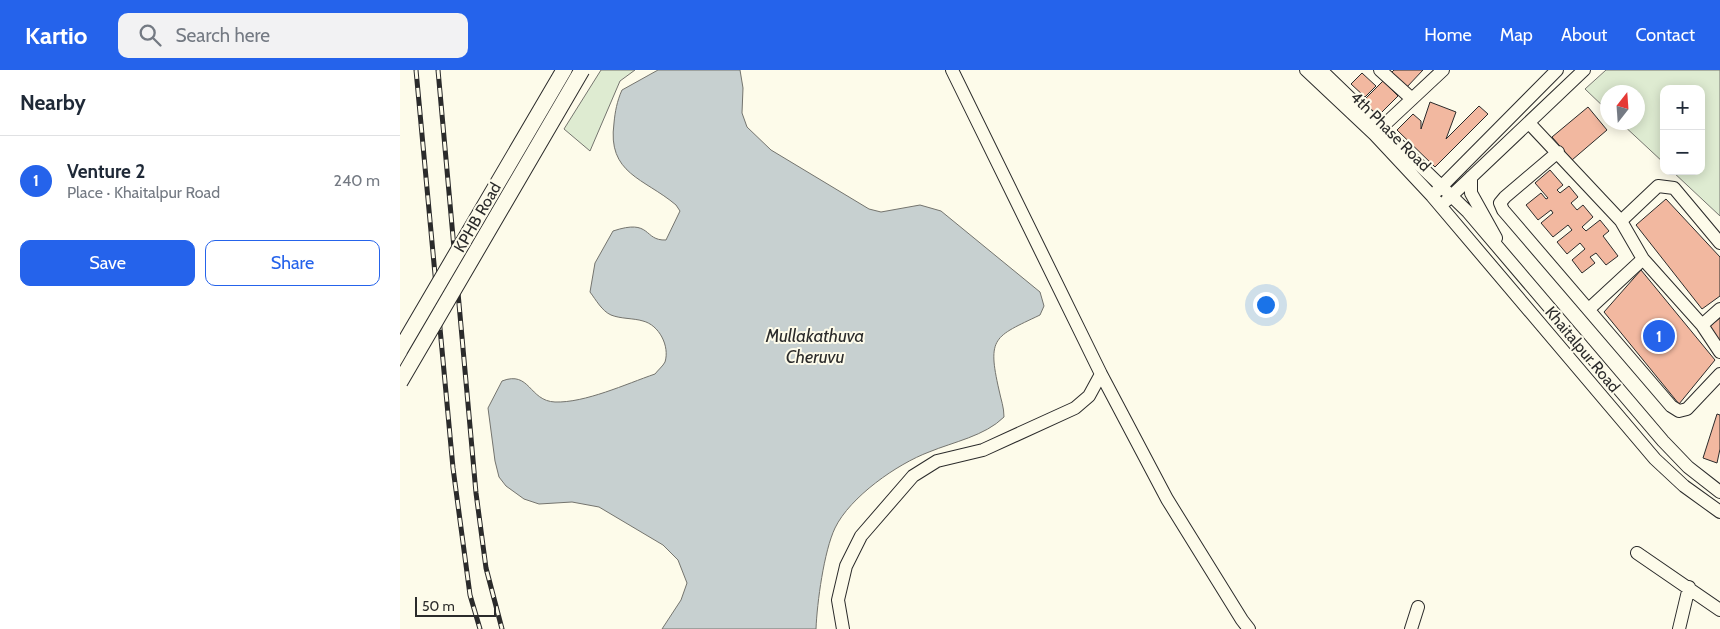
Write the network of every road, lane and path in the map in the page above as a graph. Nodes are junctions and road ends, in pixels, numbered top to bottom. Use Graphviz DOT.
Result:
graph roads {
  1 [pos="564,70"];
  2 [pos="582,70"];
  3 [pos="952,70"];
  4 [pos="1306,70"];
  5 [pos="1320,70"];
  6 [pos="1380,70"];
  7 [pos="1443,70"];
  8 [pos="1557,70"];
  9 [pos="1584,70"];
  10 [pos="1412,99"];
  11 [pos="1529,124"];
  12 [pos="1382,127"];
  13 [pos="1558,152"];
  14 [pos="1471,177"];
  15 [pos="1447,191"];
  16 [pos="1432,196"];
  17 [pos="1440,206"];
  18 [pos="1621,221"];
  19 [pos="1720,243"];
  20 [pos="1500,250"];
  21 [pos="1643,259"];
  22 [pos="1589,309"];
  23 [pos="1720,309"];
  24 [pos="1702,325"];
  25 [pos="400,350"];
  26 [pos="1720,352"];
  27 [pos="1101,374"];
  28 [pos="1720,374"];
  29 [pos="400,382"];
  30 [pos="1720,492"];
  31 [pos="1720,512"];
  32 [pos="1637,553"];
  33 [pos="1689,587"];
  34 [pos="1418,606"];
  35 [pos="1720,610"];
  36 [pos="843,629"];
  37 [pos="1249,629"];
  38 [pos="1411,629"];
  39 [pos="1679,629"];
  1 -- 25 [label="main road, KPHB Road, bridge"];
  2 -- 29 [label="main road, KPHB Road, bridge"];
  3 -- 27 [label="street"];
  4 -- 16 [label="street, 4th Phase Road"];
  5 -- 12 [label="street, 4th Phase Road"];
  6 -- 10 [label="street"];
  7 -- 10 [label="street"];
  8 -- 15 [label="street"];
  9 -- 11 [label="street"];
  10 -- 12 [label="street"];
  11 -- 13 [label="street"];
  11 -- 14 [label="street"];
  12 -- 15 [label="street, 4th Phase Road"];
  13 -- 18 [label="street"];
  13 -- 22 [label="street"];
  14 -- 15 [label="street"];
  14 -- 20 [label="street"];
  15 -- 16 [label="street"];
  15 -- 17 [label="street"];
  15 -- 20 [label="street, Khaitalpur Road"];
  16 -- 17 [label="street, Khaitalpur Road"];
  17 -- 31 [label="street, Khaitalpur Road"];
  18 -- 19 [label="street"];
  18 -- 21 [label="street"];
  20 -- 30 [label="street, Khaitalpur Road"];
  21 -- 22 [label="street"];
  21 -- 24 [label="street"];
  22 -- 28 [label="street"];
  23 -- 24 [label="street"];
  24 -- 26 [label="street"];
  27 -- 36 [label="street"];
  27 -- 37 [label="street"];
  32 -- 33 [label="street"];
  33 -- 35 [label="street"];
  33 -- 39 [label="street"];
  34 -- 38 [label="street"];
}
